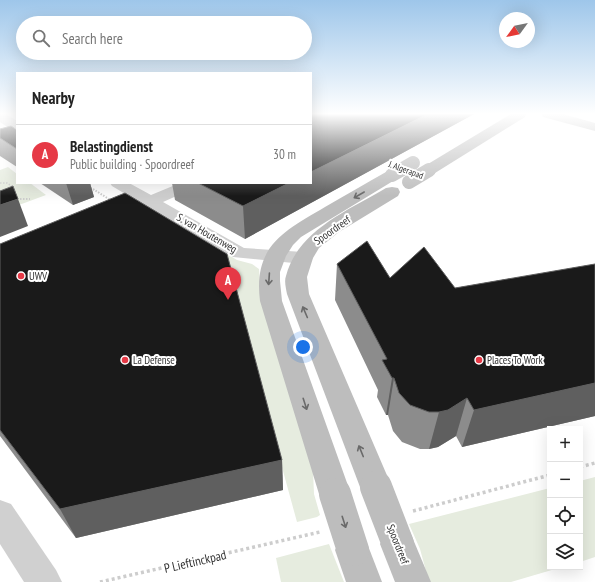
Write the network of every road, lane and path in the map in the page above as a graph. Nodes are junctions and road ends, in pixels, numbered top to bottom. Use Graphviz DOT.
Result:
graph roads {
  1 [pos="466,141"];
  2 [pos="0,183"];
  3 [pos="85,184"];
  4 [pos="120,184"];
  5 [pos="189,184"];
  6 [pos="11,192"];
  7 [pos="143,197"];
  8 [pos="30,198"];
  9 [pos="11,199"];
  10 [pos="113,202"];
  11 [pos="106,205"];
  12 [pos="101,223"];
  13 [pos="289,256"];
  14 [pos="595,463"];
  15 [pos="583,466"];
  16 [pos="547,476"];
  17 [pos="443,504"];
  18 [pos="5,531"];
  19 [pos="265,544"];
  20 [pos="44,582"];
  21 [pos="100,582"];
  22 [pos="364,582"];
  23 [pos="413,582"];
  1 -- 13 [label="main road, Spoordreef, bridge"];
  2 -- 6 [label="path"];
  3 -- 10 [label="path"];
  4 -- 7 [label="street, S. van Houtenweg"];
  5 -- 7 [label="street"];
  7 -- 10 [label="path"];
  7 -- 12 [label="street"];
  7 -- 13 [label="street, S. van Houtenweg"];
  8 -- 9 [label="path"];
  10 -- 11 [label="path"];
  13 -- 22 [label="main road, Spoordreef, one-way, bridge"];
  23 -- 13 [label="main road, Spoordreef, one-way, bridge"];
  14 -- 15 [label="path"];
  16 -- 17 [label="path"];
  18 -- 20 [label="street"];
  19 -- 21 [label="path, P Lieftinckpad"];
}
